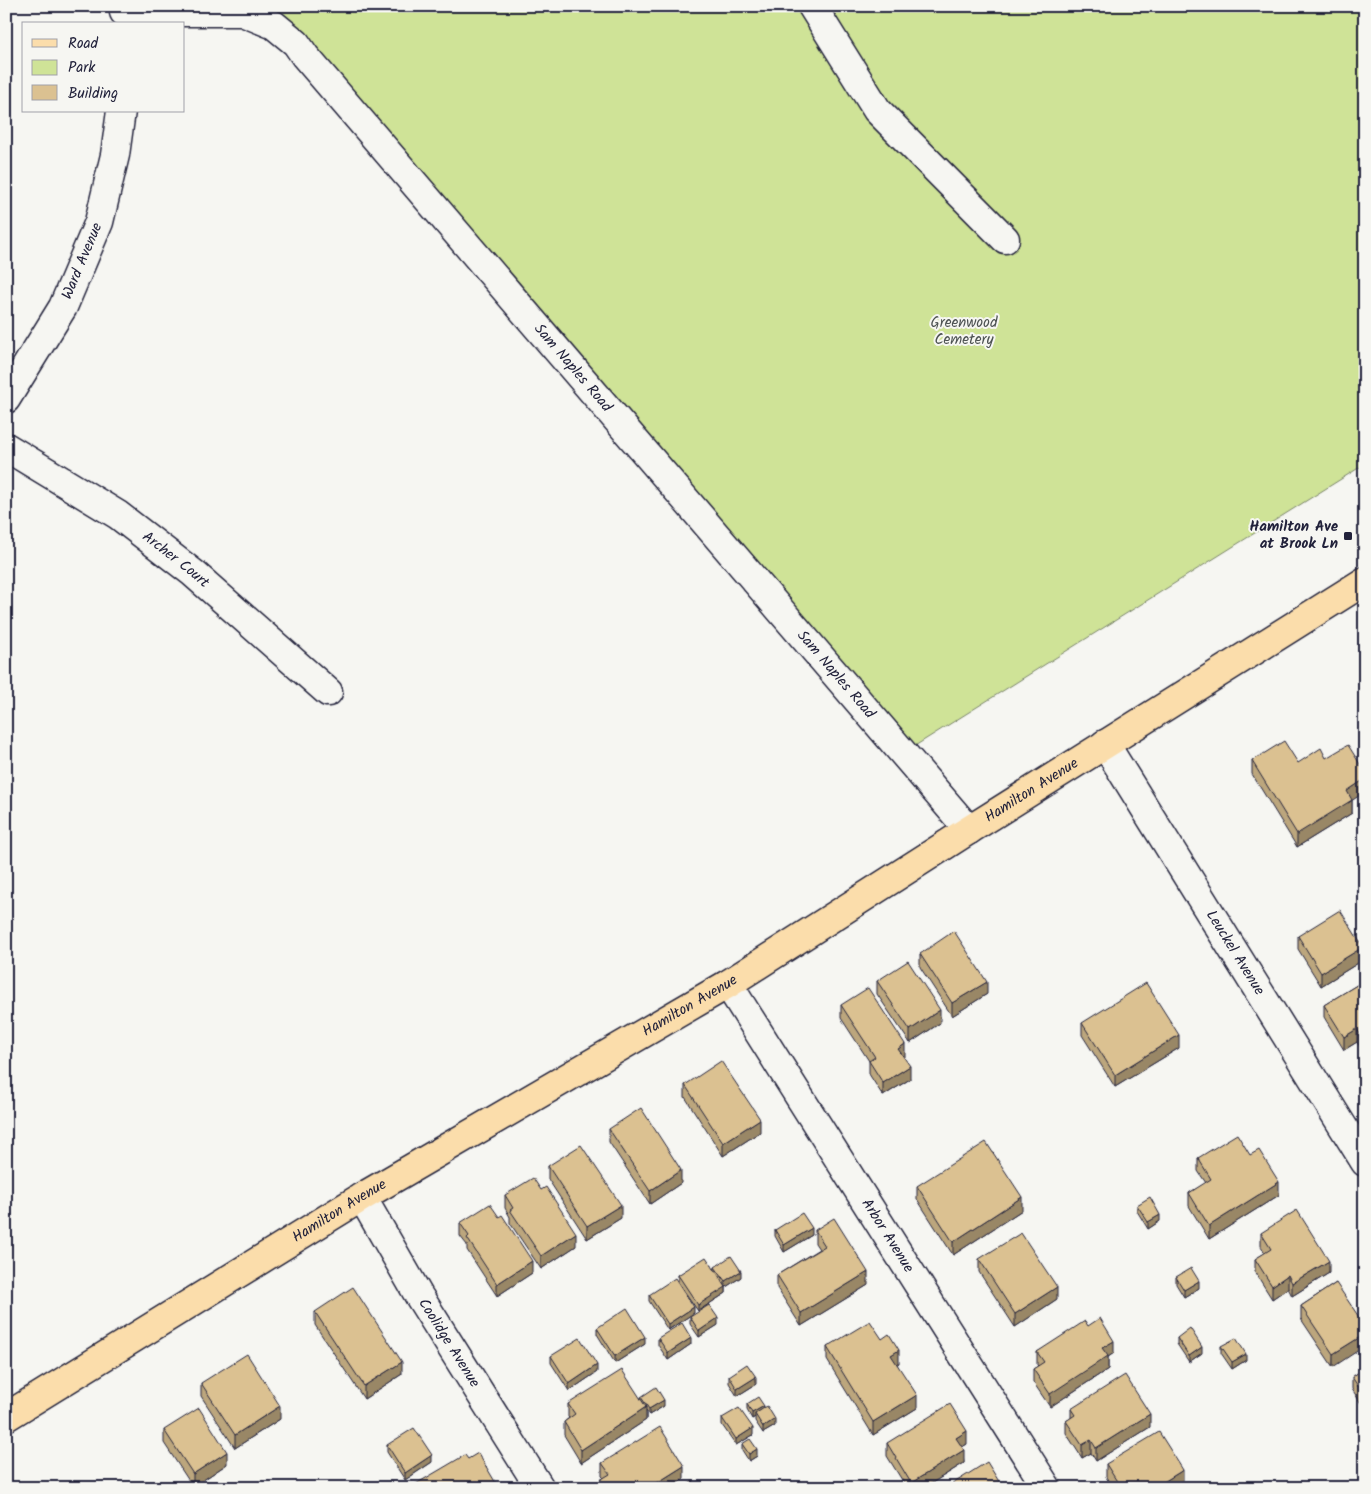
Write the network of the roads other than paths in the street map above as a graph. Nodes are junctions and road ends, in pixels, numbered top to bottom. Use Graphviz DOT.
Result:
graph roads {
  1 [pos="812,6"];
  2 [pos="124,14"];
  3 [pos="121,112"];
  4 [pos="1005,239"];
  5 [pos="6,399"];
  6 [pos="6,447"];
  7 [pos="1365,581"];
  8 [pos="328,692"];
  9 [pos="1105,744"];
  10 [pos="969,830"];
  11 [pos="728,984"];
  12 [pos="1365,1162"];
  13 [pos="362,1197"];
  14 [pos="6,1418"];
  15 [pos="540,1488"];
  16 [pos="1047,1488"];
  1 -- 4 [label="street"];
  2 -- 10 [label="street, Sam Naples Road"];
  3 -- 5 [label="street, Ward Avenue"];
  6 -- 8 [label="street, Archer Court"];
  7 -- 9 [label="main road, Hamilton Avenue"];
  9 -- 10 [label="main road, Hamilton Avenue"];
  9 -- 12 [label="street, Leuckel Avenue"];
  10 -- 11 [label="main road, Hamilton Avenue"];
  11 -- 13 [label="main road, Hamilton Avenue"];
  11 -- 16 [label="street, Arbor Avenue"];
  13 -- 14 [label="main road, Hamilton Avenue"];
  13 -- 15 [label="street, Coolidge Avenue"];
}
